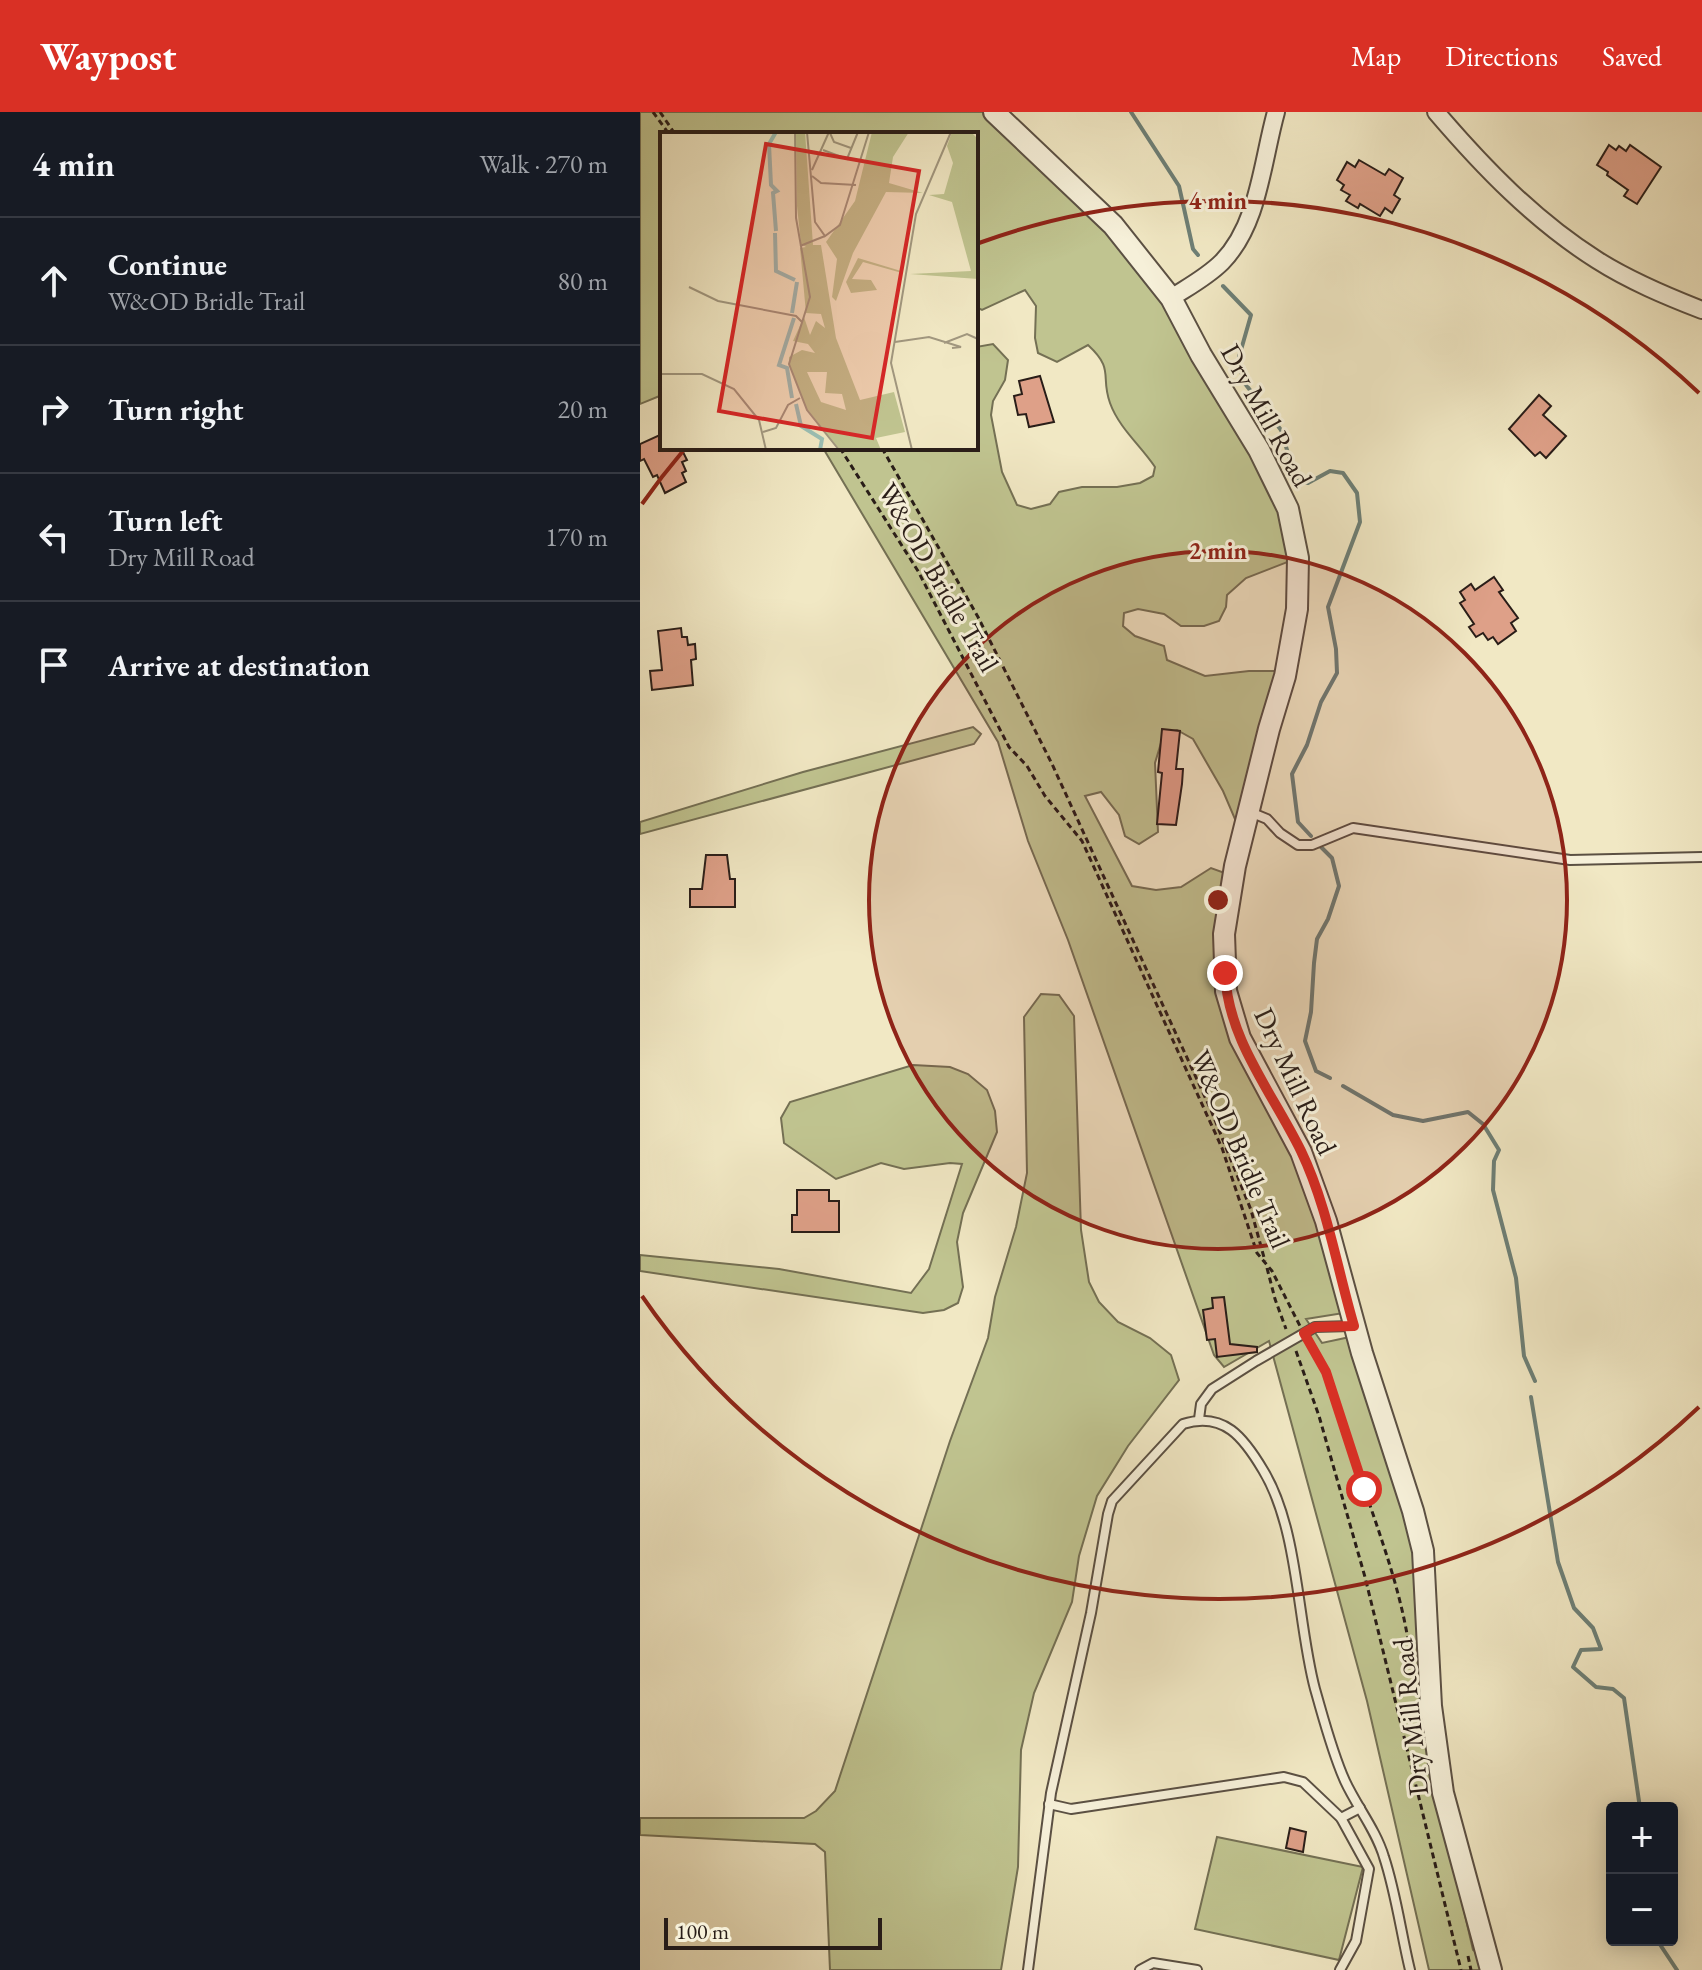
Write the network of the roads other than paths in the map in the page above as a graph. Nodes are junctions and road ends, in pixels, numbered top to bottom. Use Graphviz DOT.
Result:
graph roads {
  1 [pos="994,112"];
  2 [pos="1276,112"];
  3 [pos="1436,112"];
  4 [pos="1171,298"];
  5 [pos="1702,310"];
  6 [pos="1250,812"];
  7 [pos="1702,857"];
  8 [pos="1354,1326"];
  9 [pos="1199,1419"];
  10 [pos="1049,1804"];
  11 [pos="1360,1808"];
  12 [pos="1341,1818"];
  13 [pos="1028,1970"];
  14 [pos="1140,1970"];
  15 [pos="1197,1970"];
  16 [pos="1340,1970"];
  17 [pos="1410,1970"];
  18 [pos="1491,1970"];
  1 -- 4 [label="street, Dry Mill Road"];
  2 -- 4 [label="street"];
  3 -- 5 [label="street"];
  4 -- 6 [label="street, Dry Mill Road"];
  6 -- 7 [label="lane"];
  6 -- 8 [label="street, Dry Mill Road"];
  8 -- 9 [label="lane"];
  8 -- 18 [label="street, Dry Mill Road"];
  9 -- 10 [label="lane"];
  9 -- 11 [label="lane"];
  10 -- 12 [label="lane"];
  10 -- 13 [label="lane"];
  11 -- 12 [label="lane"];
  11 -- 17 [label="lane"];
  12 -- 16 [label="lane"];
  14 -- 15 [label="lane"];
}
